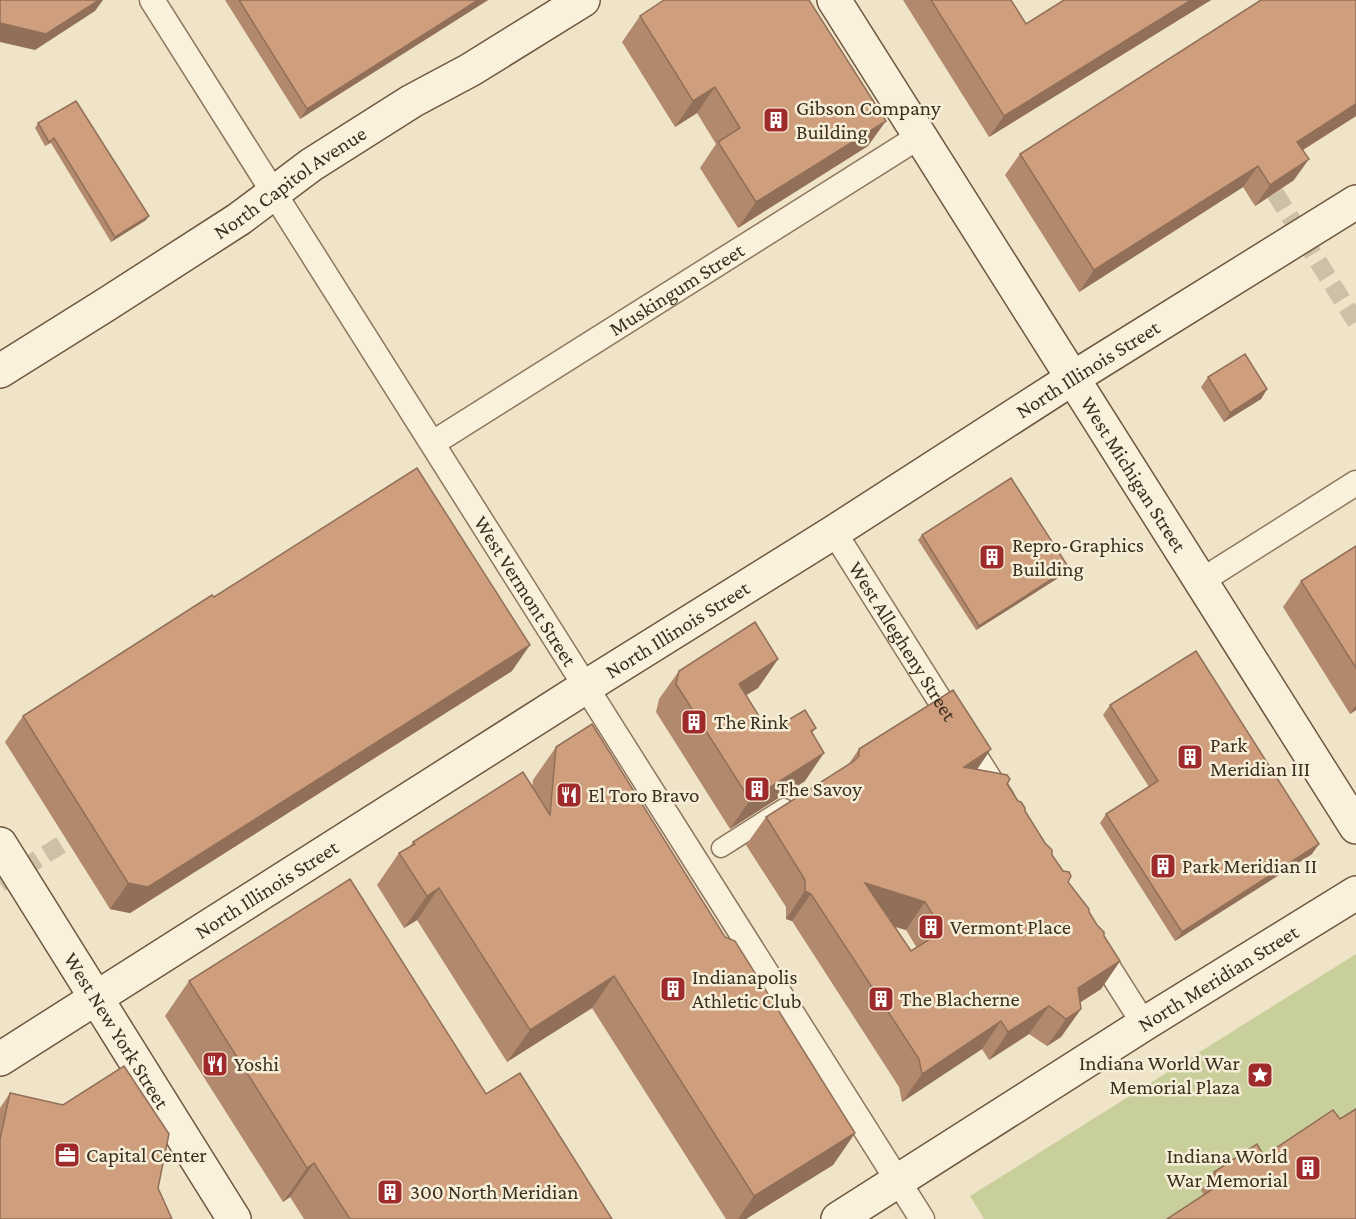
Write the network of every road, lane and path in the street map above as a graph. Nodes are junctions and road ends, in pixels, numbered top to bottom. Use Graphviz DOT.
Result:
graph roads {
  1 [pos="152,0"];
  2 [pos="584,0"];
  3 [pos="834,0"];
  4 [pos="920,136"];
  5 [pos="273,192"];
  6 [pos="1356,202"];
  7 [pos="0,371"];
  8 [pos="1073,378"];
  9 [pos="433,443"];
  10 [pos="1356,483"];
  11 [pos="834,532"];
  12 [pos="1201,581"];
  13 [pos="587,686"];
  14 [pos="799,798"];
  15 [pos="1014,818"];
  16 [pos="1356,827"];
  17 [pos="0,844"];
  18 [pos="721,848"];
  19 [pos="1356,893"];
  20 [pos="1082,926"];
  21 [pos="97,998"];
  22 [pos="1144,1024"];
  23 [pos="0,1059"];
  24 [pos="899,1181"];
  25 [pos="234,1219"];
  26 [pos="838,1219"];
  27 [pos="922,1219"];
  1 -- 5 [label="street, West Vermont Street"];
  2 -- 5 [label="main road, North Capitol Avenue"];
  3 -- 4 [label="main road, West Michigan Street"];
  4 -- 8 [label="main road, West Michigan Street"];
  4 -- 9 [label="street, Muskingum Street"];
  5 -- 7 [label="main road, North Capitol Avenue"];
  5 -- 9 [label="street, West Vermont Street"];
  6 -- 8 [label="main road, North Illinois Street"];
  8 -- 11 [label="main road, North Illinois Street"];
  8 -- 12 [label="main road, West Michigan Street"];
  9 -- 13 [label="street, West Vermont Street"];
  10 -- 12 [label="street"];
  11 -- 13 [label="main road, North Illinois Street"];
  11 -- 15 [label="street, West Allegheny Street"];
  12 -- 16 [label="main road, West Michigan Street"];
  13 -- 21 [label="main road, North Illinois Street"];
  13 -- 24 [label="street, West Vermont Street"];
  14 -- 18 [label="street"];
  17 -- 21 [label="main road, West New York Street"];
  19 -- 22 [label="main road, North Meridian Street"];
  20 -- 22 [label="street"];
  21 -- 23 [label="main road, North Illinois Street"];
  21 -- 25 [label="main road, West New York Street"];
  22 -- 24 [label="main road, North Meridian Street"];
  24 -- 26 [label="main road, North Meridian Street"];
  24 -- 27 [label="street, West Vermont Street"];
}
